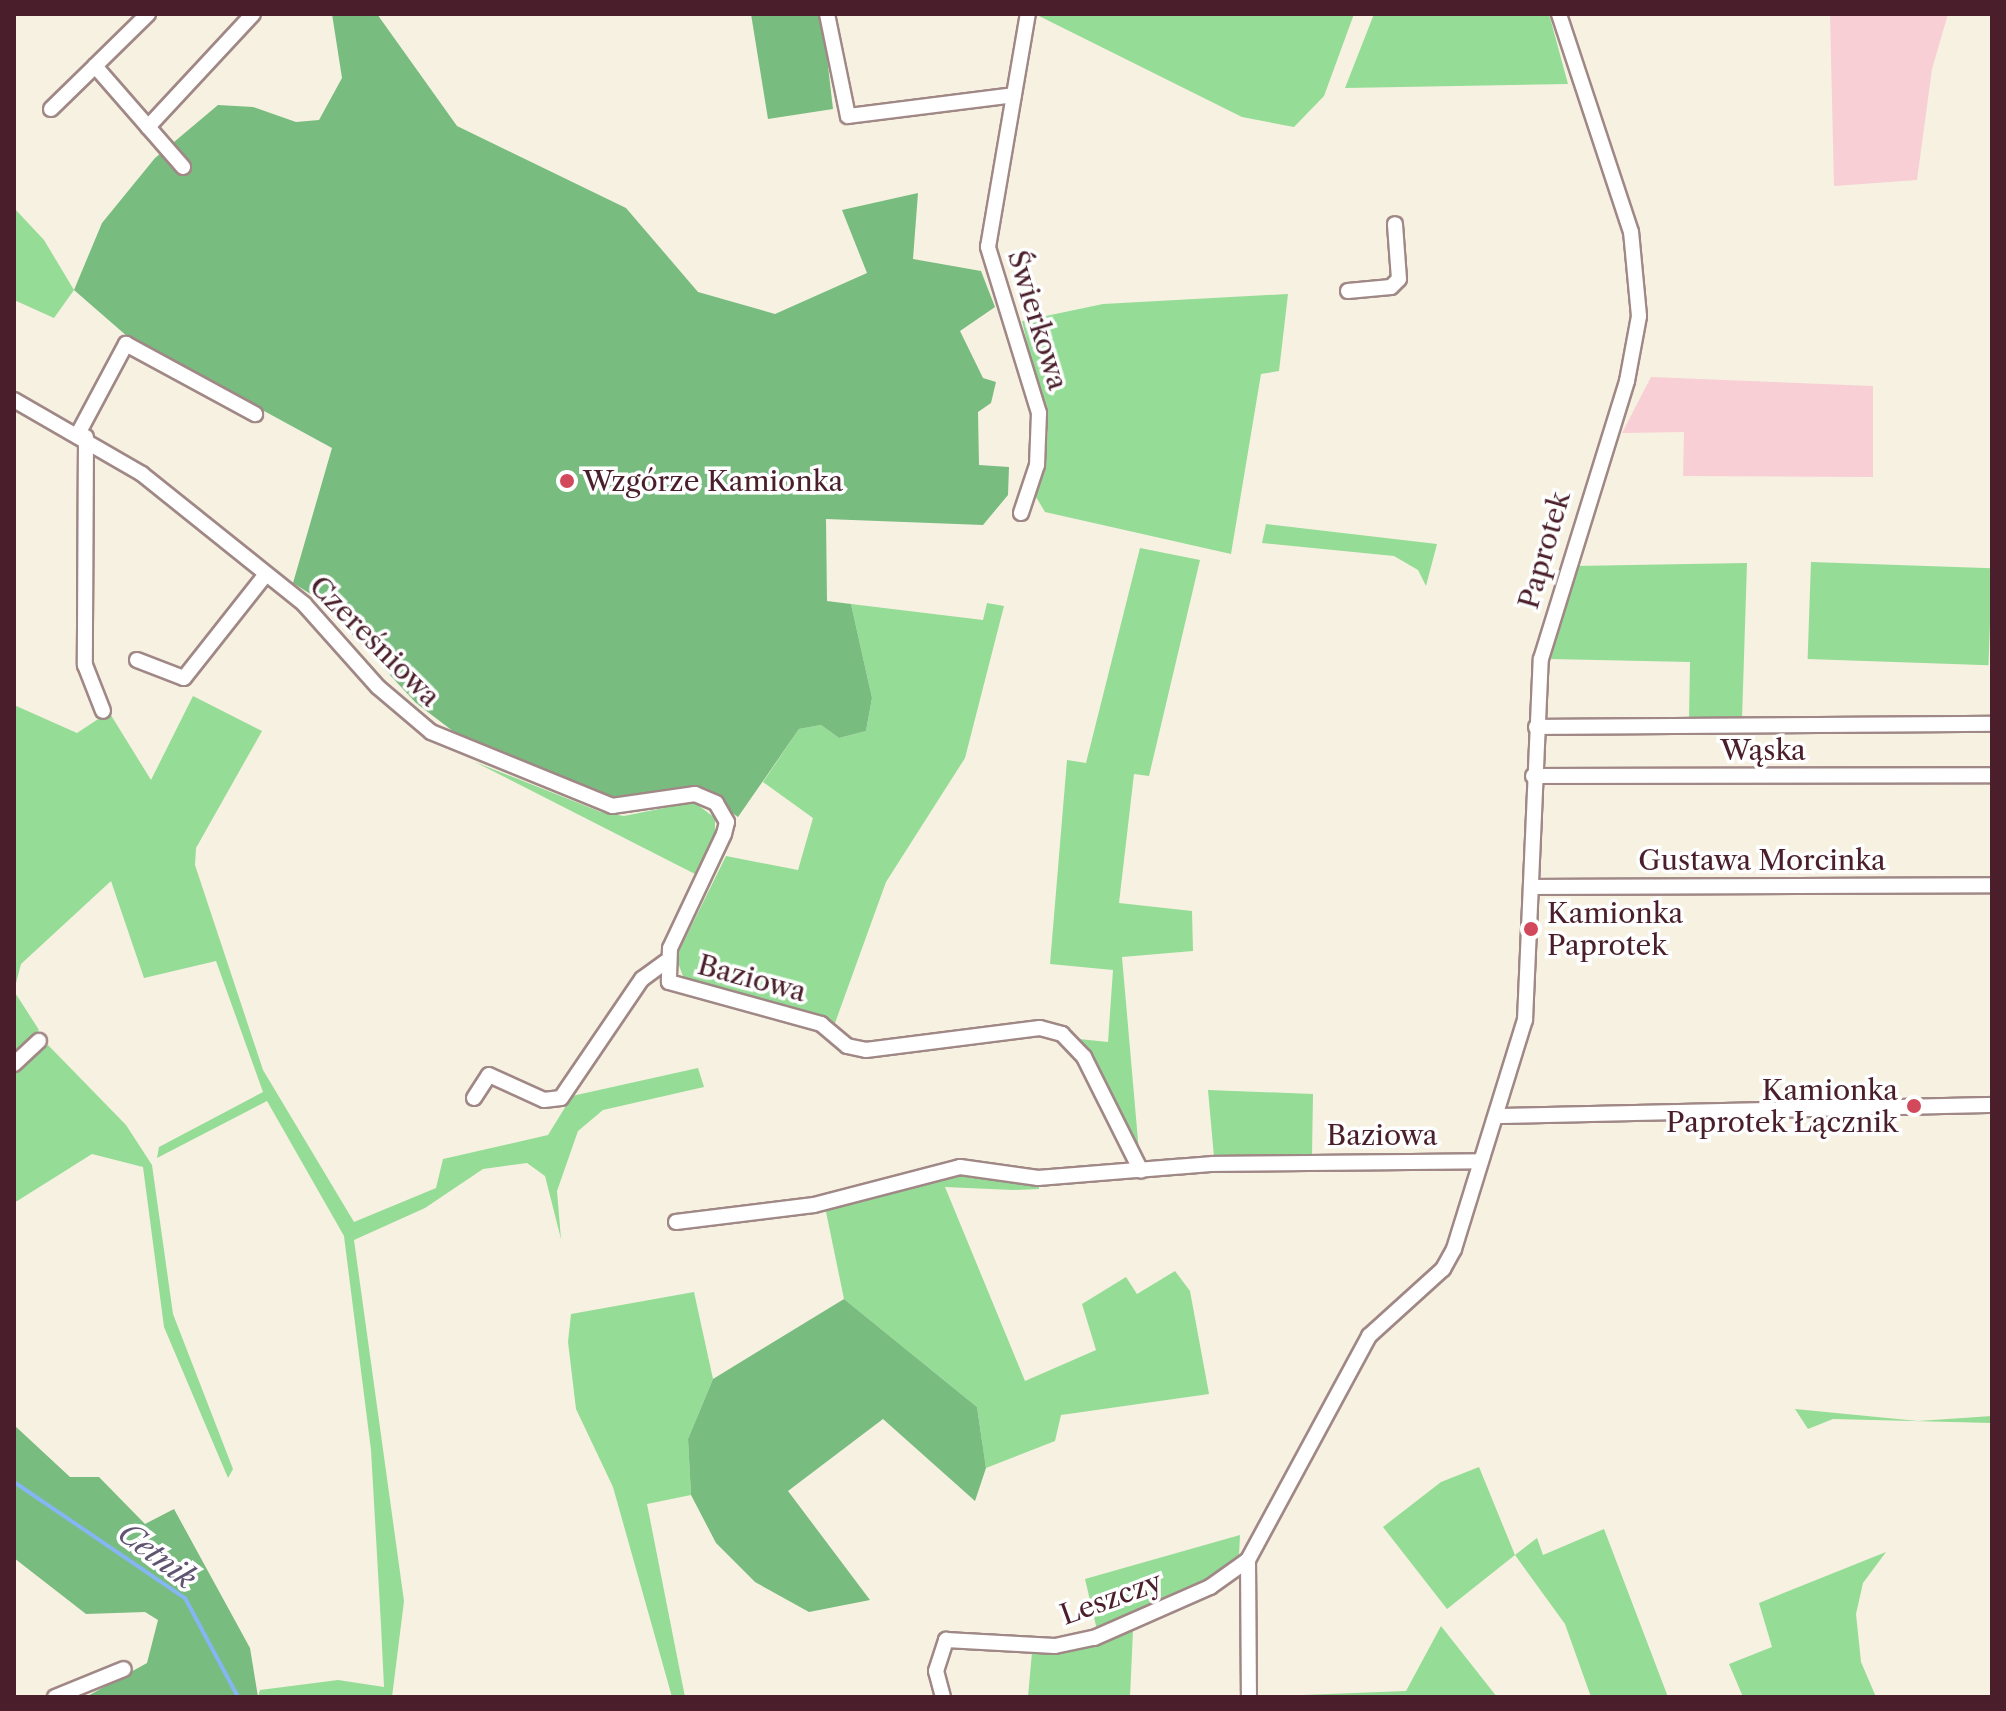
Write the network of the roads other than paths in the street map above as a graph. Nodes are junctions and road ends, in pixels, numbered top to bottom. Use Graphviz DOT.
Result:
graph roads {
  1 [pos="148,14"];
  2 [pos="253,14"];
  3 [pos="827,14"];
  4 [pos="1028,14"];
  5 [pos="1559,14"];
  6 [pos="95,66"];
  7 [pos="1014,95"];
  8 [pos="51,109"];
  9 [pos="148,127"];
  10 [pos="183,167"];
  11 [pos="1395,224"];
  12 [pos="1348,291"];
  13 [pos="14,400"];
  14 [pos="255,414"];
  15 [pos="83,435"];
  16 [pos="1021,513"];
  17 [pos="266,574"];
  18 [pos="137,660"];
  19 [pos="103,711"];
  20 [pos="1992,724"];
  21 [pos="1536,727"];
  22 [pos="1992,775"];
  23 [pos="1533,776"];
  24 [pos="695,794"];
  25 [pos="1992,885"];
  26 [pos="1532,887"];
  27 [pos="665,962"];
  28 [pos="39,1041"];
  29 [pos="14,1064"];
  30 [pos="474,1098"];
  31 [pos="1992,1105"];
  32 [pos="1498,1116"];
  33 [pos="1479,1161"];
  34 [pos="1141,1171"];
  35 [pos="676,1222"];
  36 [pos="1454,1249"];
  37 [pos="1248,1560"];
  38 [pos="124,1669"];
  39 [pos="55,1697"];
  40 [pos="943,1697"];
  41 [pos="1249,1697"];
  1 -- 6 [label="street"];
  2 -- 9 [label="street"];
  3 -- 7 [label="street"];
  4 -- 7 [label="street, Świerkowa"];
  5 -- 21 [label="street, Paprotek"];
  6 -- 8 [label="street"];
  6 -- 9 [label="street"];
  7 -- 16 [label="street, Świerkowa"];
  9 -- 10 [label="street"];
  11 -- 12 [label="street"];
  13 -- 15 [label="street, Czereśniowa"];
  14 -- 15 [label="street"];
  15 -- 17 [label="street, Czereśniowa"];
  15 -- 19 [label="street"];
  17 -- 18 [label="street"];
  17 -- 24 [label="street, Czereśniowa"];
  20 -- 21 [label="street"];
  21 -- 23 [label="street, Paprotek"];
  22 -- 23 [label="street, Wąska"];
  23 -- 26 [label="street, Paprotek"];
  24 -- 27 [label="street, Baziowa"];
  25 -- 26 [label="street, Gustawa Morcinka"];
  26 -- 32 [label="street, Paprotek"];
  27 -- 30 [label="street"];
  27 -- 34 [label="street, Baziowa"];
  28 -- 29 [label="street"];
  31 -- 32 [label="street"];
  32 -- 33 [label="street, Paprotek"];
  33 -- 34 [label="street, Baziowa"];
  33 -- 36 [label="street, Paprotek"];
  34 -- 35 [label="street, Baziowa"];
  36 -- 37 [label="street, Leszczy"];
  37 -- 40 [label="street, Leszczy"];
  37 -- 41 [label="street, Leszczy"];
  38 -- 39 [label="street"];
}
